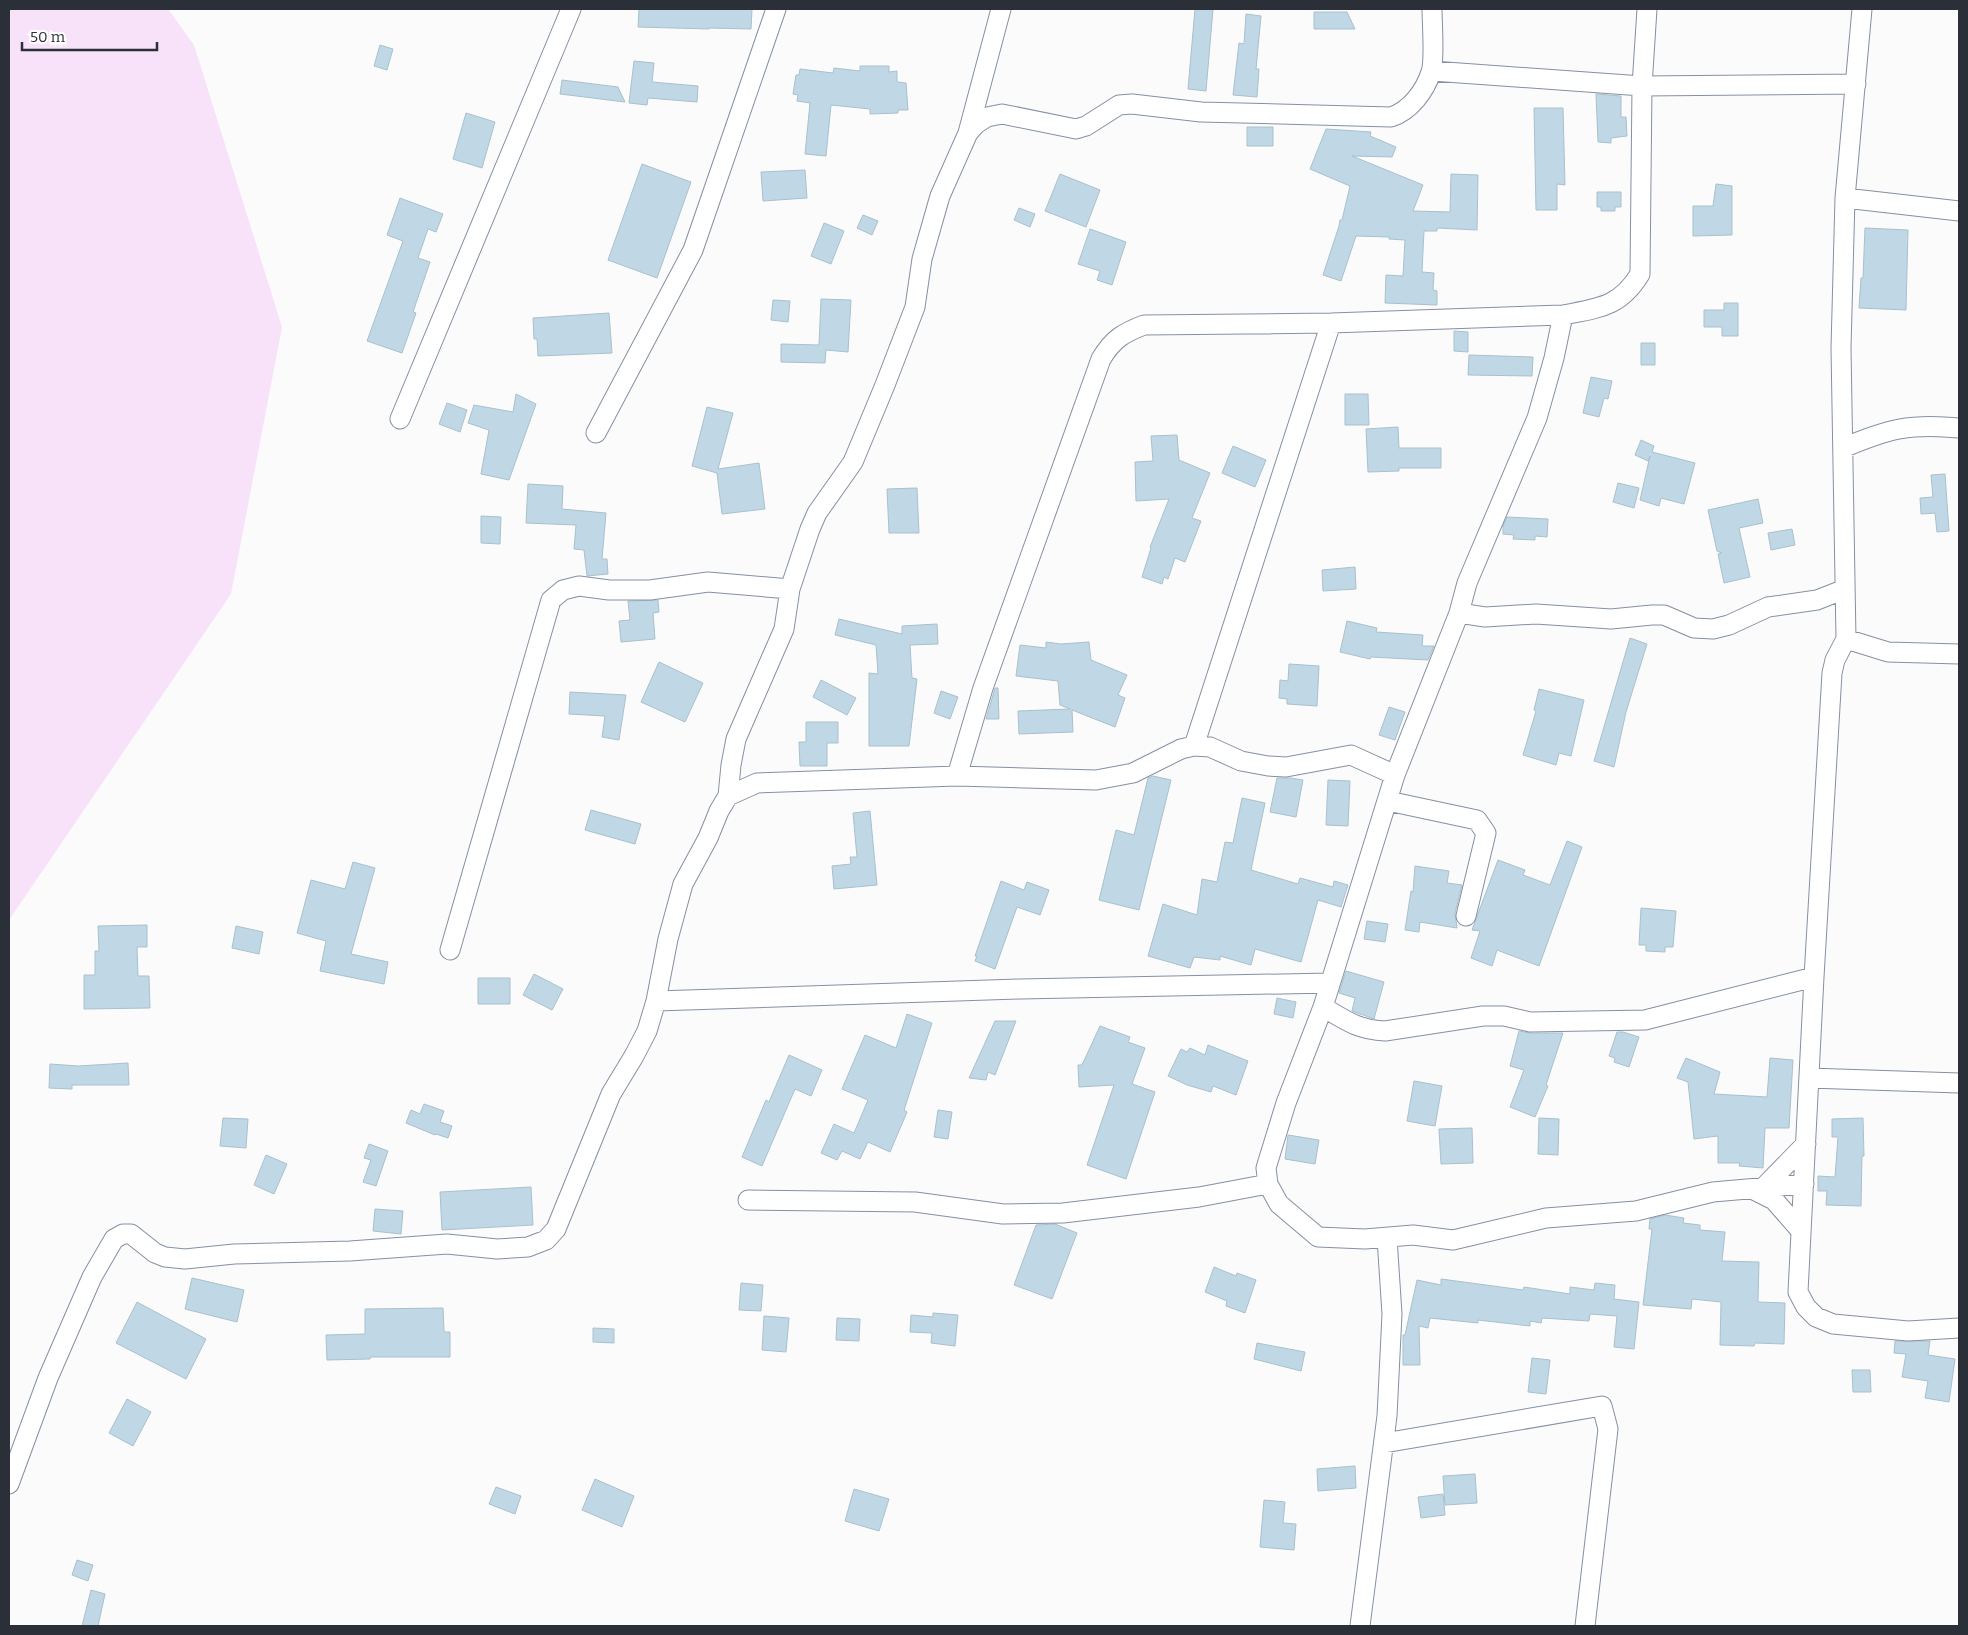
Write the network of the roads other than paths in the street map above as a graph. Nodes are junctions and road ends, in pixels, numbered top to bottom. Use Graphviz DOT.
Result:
graph roads {
  1 [pos="571,9"];
  2 [pos="776,9"];
  3 [pos="1001,9"];
  4 [pos="1432,9"];
  5 [pos="1647,9"];
  6 [pos="1862,9"];
  7 [pos="1432,71"];
  8 [pos="1856,84"];
  9 [pos="1642,86"];
  10 [pos="968,133"];
  11 [pos="1845,198"];
  12 [pos="1959,211"];
  13 [pos="1563,315"];
  14 [pos="1331,323"];
  15 [pos="400,419"];
  16 [pos="1959,428"];
  17 [pos="596,433"];
  18 [pos="1842,448"];
  19 [pos="790,589"];
  20 [pos="1844,589"];
  21 [pos="1459,613"];
  22 [pos="1846,639"];
  23 [pos="1959,654"];
  24 [pos="1194,746"];
  25 [pos="1395,775"];
  26 [pos="957,776"];
  27 [pos="728,796"];
  28 [pos="1388,801"];
  29 [pos="1466,916"];
  30 [pos="450,950"];
  31 [pos="1814,977"];
  32 [pos="1330,983"];
  33 [pos="656,1002"];
  34 [pos="1323,1007"];
  35 [pos="1809,1078"];
  36 [pos="1959,1083"];
  37 [pos="1806,1144"];
  38 [pos="1268,1184"];
  39 [pos="1804,1184"];
  40 [pos="1758,1188"];
  41 [pos="748,1200"];
  42 [pos="1801,1231"];
  43 [pos="1387,1238"];
  44 [pos="1959,1328"];
  45 [pos="1384,1443"];
  46 [pos="9,1484"];
  47 [pos="1360,1626"];
  48 [pos="1585,1626"];
  1 -- 15 [label="street"];
  2 -- 17 [label="street"];
  3 -- 10 [label="street"];
  4 -- 7 [label="street"];
  5 -- 9 [label="street"];
  6 -- 8 [label="street"];
  7 -- 9 [label="street"];
  7 -- 10 [label="street"];
  8 -- 9 [label="street"];
  8 -- 11 [label="street"];
  9 -- 13 [label="street"];
  10 -- 19 [label="street"];
  11 -- 12 [label="street"];
  11 -- 18 [label="street"];
  13 -- 14 [label="street"];
  13 -- 21 [label="street"];
  14 -- 24 [label="street"];
  14 -- 26 [label="street"];
  16 -- 18 [label="street"];
  18 -- 20 [label="street"];
  19 -- 27 [label="street"];
  19 -- 30 [label="street"];
  20 -- 21 [label="street"];
  20 -- 22 [label="street"];
  21 -- 25 [label="street"];
  22 -- 23 [label="street"];
  22 -- 31 [label="street"];
  24 -- 25 [label="street"];
  24 -- 26 [label="street"];
  25 -- 28 [label="street"];
  26 -- 27 [label="street"];
  27 -- 33 [label="street"];
  28 -- 29 [label="street"];
  28 -- 32 [label="street"];
  31 -- 34 [label="street"];
  31 -- 35 [label="street"];
  32 -- 33 [label="street"];
  32 -- 34 [label="street"];
  33 -- 46 [label="street"];
  34 -- 38 [label="street"];
  35 -- 36 [label="street"];
  35 -- 37 [label="street"];
  37 -- 39 [label="street"];
  37 -- 40 [label="street"];
  38 -- 41 [label="street"];
  38 -- 43 [label="street"];
  39 -- 40 [label="street"];
  39 -- 42 [label="street"];
  40 -- 42 [label="street"];
  40 -- 43 [label="street"];
  42 -- 44 [label="street"];
  43 -- 45 [label="street"];
  45 -- 47 [label="street"];
  45 -- 48 [label="street"];
}
